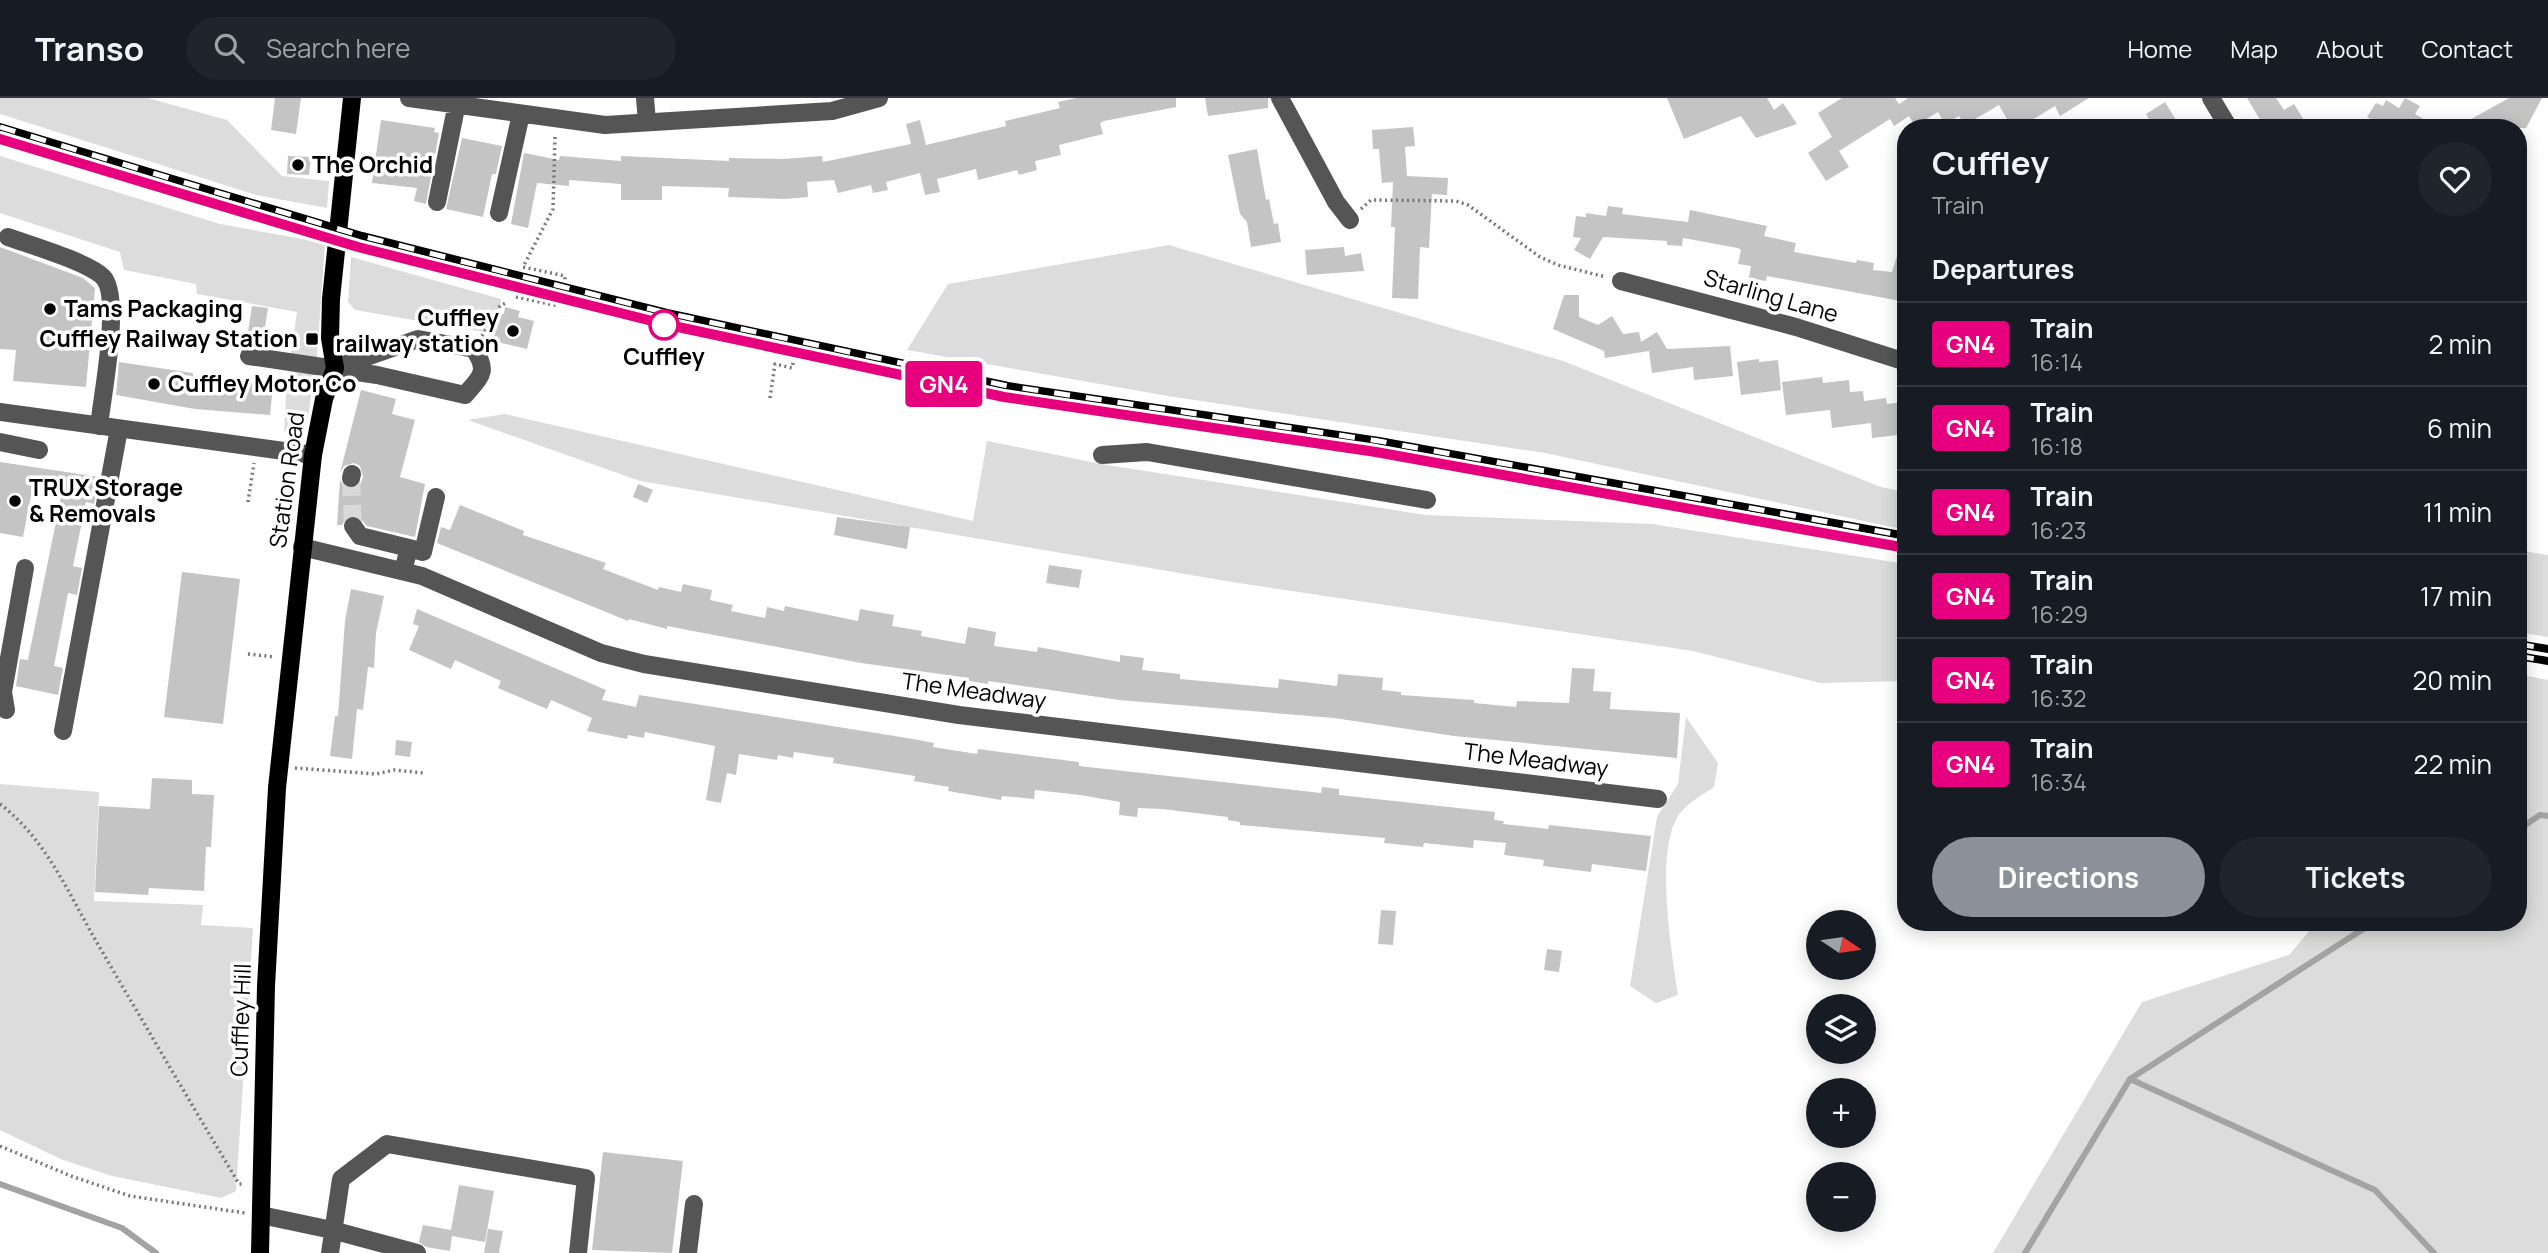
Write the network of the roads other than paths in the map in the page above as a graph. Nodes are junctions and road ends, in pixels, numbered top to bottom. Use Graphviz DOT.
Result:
graph roads {
  1 [pos="352,98"];
  2 [pos="409,98"];
  3 [pos="645,98"];
  4 [pos="879,98"];
  5 [pos="1280,98"];
  6 [pos="2211,98"];
  7 [pos="453,101"];
  8 [pos="513,108"];
  9 [pos="2224,119"];
  10 [pos="647,122"];
  11 [pos="437,202"];
  12 [pos="499,213"];
  13 [pos="1350,220"];
  14 [pos="8,237"];
  15 [pos="1622,281"];
  16 [pos="249,356"];
  17 [pos="1897,359"];
  18 [pos="335,368"];
  19 [pos="0,413"];
  20 [pos="99,426"];
  21 [pos="119,429"];
  22 [pos="0,442"];
  23 [pos="39,450"];
  24 [pos="313,454"];
  25 [pos="1102,455"];
  26 [pos="436,497"];
  27 [pos="1427,500"];
  28 [pos="353,526"];
  29 [pos="302,547"];
  30 [pos="409,548"];
  31 [pos="25,568"];
  32 [pos="403,571"];
  33 [pos="6,710"];
  34 [pos="63,731"];
  35 [pos="277,788"];
  36 [pos="1658,799"];
  37 [pos="694,1204"];
  38 [pos="261,1215"];
  39 [pos="332,1230"];
  40 [pos="260,1253"];
  41 [pos="330,1253"];
  42 [pos="417,1253"];
  43 [pos="578,1253"];
  44 [pos="688,1253"];
  1 -- 18 [label="main road, Station Road"];
  2 -- 7 [label="street"];
  3 -- 10 [label="street"];
  4 -- 10 [label="street"];
  5 -- 13 [label="street"];
  6 -- 9 [label="street"];
  7 -- 8 [label="street"];
  7 -- 11 [label="street"];
  8 -- 10 [label="street"];
  8 -- 12 [label="street"];
  14 -- 20 [label="street"];
  15 -- 17 [label="street, Starling Lane"];
  16 -- 18 [label="street"];
  18 -- 18 [label="street"];
  18 -- 24 [label="main road, Station Road"];
  19 -- 20 [label="street"];
  20 -- 21 [label="street"];
  21 -- 24 [label="street"];
  21 -- 34 [label="street"];
  22 -- 23 [label="street"];
  24 -- 29 [label="main road, Station Road"];
  25 -- 27 [label="street"];
  26 -- 30 [label="street"];
  28 -- 30 [label="street"];
  29 -- 32 [label="street, The Meadway"];
  29 -- 35 [label="main road, Station Road"];
  30 -- 32 [label="street"];
  31 -- 33 [label="street"];
  32 -- 36 [label="street, The Meadway"];
  35 -- 38 [label="main road, Cuffley Hill"];
  37 -- 44 [label="street"];
  38 -- 39 [label="street"];
  38 -- 40 [label="main road, Cuffley Hill"];
  39 -- 41 [label="street"];
  39 -- 42 [label="street"];
  39 -- 43 [label="street"];
}
